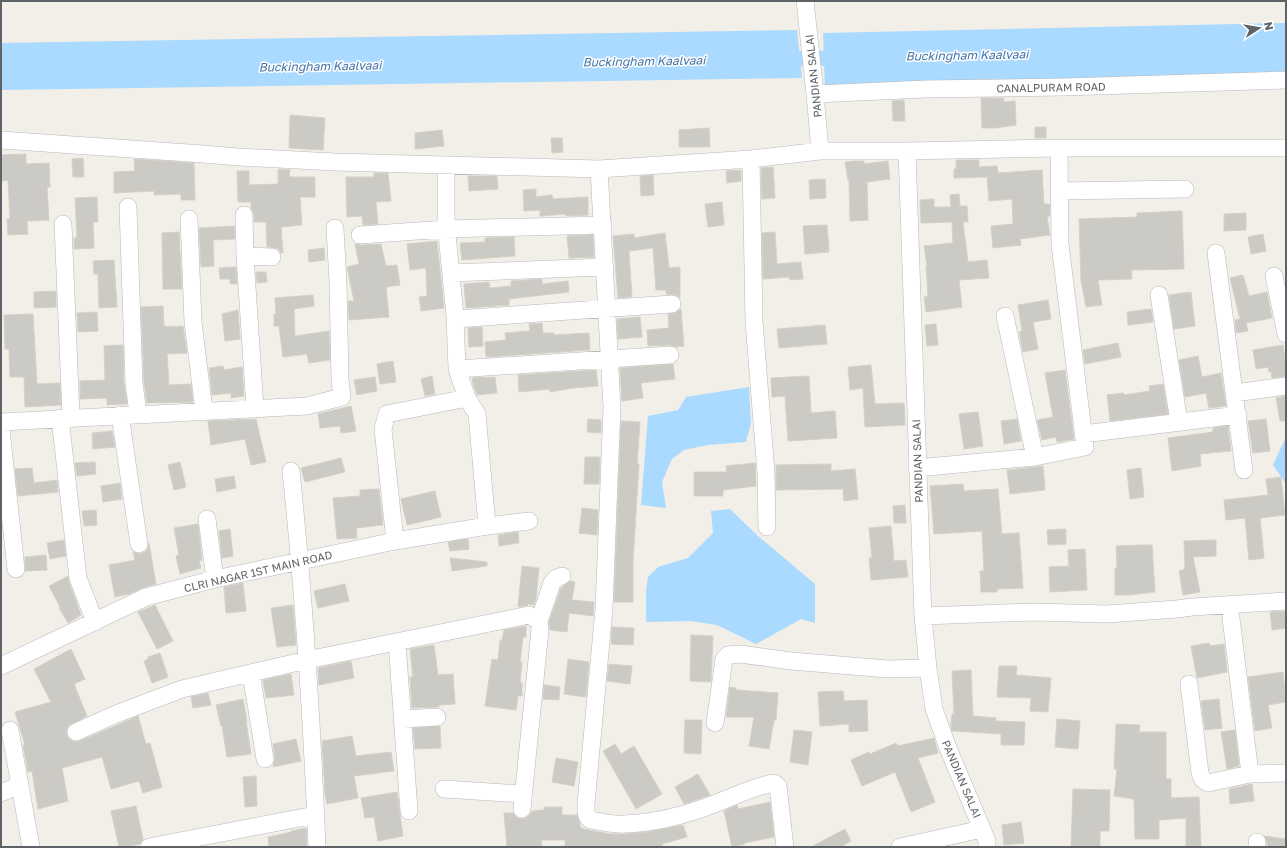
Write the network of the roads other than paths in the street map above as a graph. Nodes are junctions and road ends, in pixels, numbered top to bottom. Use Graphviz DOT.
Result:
graph roads {
  1 [pos="805,1"];
  2 [pos="1286,80"];
  3 [pos="815,94"];
  4 [pos="1,140"];
  5 [pos="1059,148"];
  6 [pos="1286,148"];
  7 [pos="820,151"];
  8 [pos="907,151"];
  9 [pos="751,159"];
  10 [pos="446,165"];
  11 [pos="599,168"];
  12 [pos="1185,189"];
  13 [pos="1059,191"];
  14 [pos="128,207"];
  15 [pos="244,214"];
  16 [pos="189,219"];
  17 [pos="63,224"];
  18 [pos="603,225"];
  19 [pos="335,228"];
  20 [pos="446,229"];
  21 [pos="360,235"];
  22 [pos="1216,253"];
  23 [pos="245,256"];
  24 [pos="272,258"];
  25 [pos="605,267"];
  26 [pos="451,273"];
  27 [pos="1274,276"];
  28 [pos="1159,295"];
  29 [pos="672,304"];
  30 [pos="607,309"];
  31 [pos="1005,316"];
  32 [pos="455,319"];
  33 [pos="1286,334"];
  34 [pos="670,355"];
  35 [pos="609,359"];
  36 [pos="457,368"];
  37 [pos="1286,386"];
  38 [pos="1235,393"];
  39 [pos="467,398"];
  40 [pos="256,409"];
  41 [pos="204,411"];
  42 [pos="138,414"];
  43 [pos="120,415"];
  44 [pos="1238,415"];
  45 [pos="65,418"];
  46 [pos="1,422"];
  47 [pos="1179,422"];
  48 [pos="1,430"];
  49 [pos="1083,434"];
  50 [pos="1035,457"];
  51 [pos="917,468"];
  52 [pos="1244,470"];
  53 [pos="291,472"];
  54 [pos="207,519"];
  55 [pos="529,521"];
  56 [pos="487,526"];
  57 [pos="767,527"];
  58 [pos="395,541"];
  59 [pos="139,544"];
  60 [pos="300,562"];
  61 [pos="16,569"];
  62 [pos="562,576"];
  63 [pos="215,579"];
  64 [pos="1286,601"];
  65 [pos="923,616"];
  66 [pos="1231,618"];
  67 [pos="539,621"];
  68 [pos="95,622"];
  69 [pos="397,642"];
  70 [pos="307,660"];
  71 [pos="1,666"];
  72 [pos="928,668"];
  73 [pos="251,673"];
  74 [pos="1189,684"];
  75 [pos="438,717"];
  76 [pos="402,719"];
  77 [pos="715,723"];
  78 [pos="10,730"];
  79 [pos="76,732"];
  80 [pos="265,759"];
  81 [pos="1286,773"];
  82 [pos="1250,774"];
  83 [pos="20,785"];
  84 [pos="444,789"];
  85 [pos="1,793"];
  86 [pos="409,811"];
  87 [pos="315,815"];
  88 [pos="982,829"];
  89 [pos="780,846"];
  90 [pos="31,847"];
  91 [pos="149,847"];
  92 [pos="316,847"];
  93 [pos="900,847"];
  94 [pos="987,847"];
  1 -- 3 [label="street, PANDIAN SALAI"];
  2 -- 3 [label="street, CANALPURAM ROAD"];
  3 -- 7 [label="street, PANDIAN SALAI"];
  4 -- 10 [label="street"];
  5 -- 6 [label="street"];
  5 -- 8 [label="street"];
  5 -- 13 [label="street"];
  7 -- 8 [label="street"];
  7 -- 9 [label="street"];
  8 -- 51 [label="street, PANDIAN SALAI"];
  9 -- 11 [label="street"];
  9 -- 57 [label="street"];
  10 -- 11 [label="street"];
  10 -- 20 [label="street"];
  11 -- 18 [label="street"];
  12 -- 13 [label="street"];
  13 -- 49 [label="street"];
  14 -- 42 [label="street"];
  15 -- 23 [label="street"];
  16 -- 41 [label="street"];
  17 -- 45 [label="street"];
  18 -- 20 [label="street"];
  18 -- 25 [label="street"];
  19 -- 40 [label="street"];
  20 -- 21 [label="street"];
  20 -- 26 [label="street"];
  22 -- 38 [label="street"];
  23 -- 24 [label="street"];
  23 -- 40 [label="street"];
  25 -- 26 [label="street"];
  25 -- 30 [label="street"];
  26 -- 32 [label="street"];
  27 -- 33 [label="street"];
  28 -- 47 [label="street"];
  29 -- 30 [label="street"];
  30 -- 32 [label="street"];
  30 -- 35 [label="street"];
  31 -- 50 [label="street"];
  32 -- 36 [label="street"];
  34 -- 35 [label="street"];
  35 -- 36 [label="street"];
  35 -- 89 [label="street"];
  36 -- 39 [label="street"];
  37 -- 38 [label="street"];
  38 -- 44 [label="street"];
  39 -- 56 [label="street"];
  39 -- 58 [label="street"];
  40 -- 41 [label="street"];
  41 -- 42 [label="street"];
  42 -- 43 [label="street"];
  43 -- 45 [label="street"];
  43 -- 59 [label="street"];
  44 -- 47 [label="street"];
  44 -- 52 [label="street"];
  45 -- 46 [label="street"];
  45 -- 68 [label="street"];
  47 -- 49 [label="street"];
  48 -- 61 [label="street"];
  49 -- 50 [label="street"];
  50 -- 51 [label="street"];
  51 -- 65 [label="street, PANDIAN SALAI"];
  53 -- 60 [label="street"];
  54 -- 63 [label="street"];
  55 -- 56 [label="street, CLRI NAGAR 1ST MAIN ROAD"];
  56 -- 58 [label="street, CLRI NAGAR 1ST MAIN ROAD"];
  58 -- 60 [label="street, CLRI NAGAR 1ST MAIN ROAD"];
  60 -- 63 [label="street, CLRI NAGAR 1ST MAIN ROAD"];
  60 -- 70 [label="street"];
  62 -- 67 [label="street"];
  63 -- 68 [label="street, CLRI NAGAR 1ST MAIN ROAD"];
  64 -- 65 [label="street"];
  65 -- 72 [label="street, PANDIAN SALAI"];
  66 -- 82 [label="street"];
  67 -- 69 [label="street"];
  67 -- 84 [label="street"];
  68 -- 71 [label="street, CLRI NAGAR 1ST MAIN ROAD"];
  69 -- 70 [label="street"];
  69 -- 76 [label="street"];
  70 -- 73 [label="street"];
  70 -- 87 [label="street"];
  72 -- 77 [label="street"];
  72 -- 88 [label="street, PANDIAN SALAI"];
  73 -- 79 [label="street"];
  73 -- 80 [label="street"];
  74 -- 82 [label="street"];
  75 -- 76 [label="street"];
  76 -- 86 [label="street"];
  78 -- 83 [label="street"];
  81 -- 82 [label="street"];
  83 -- 85 [label="street"];
  83 -- 90 [label="street"];
  87 -- 91 [label="street"];
  87 -- 92 [label="street"];
  88 -- 93 [label="street"];
  88 -- 94 [label="street, PANDIAN SALAI"];
}
